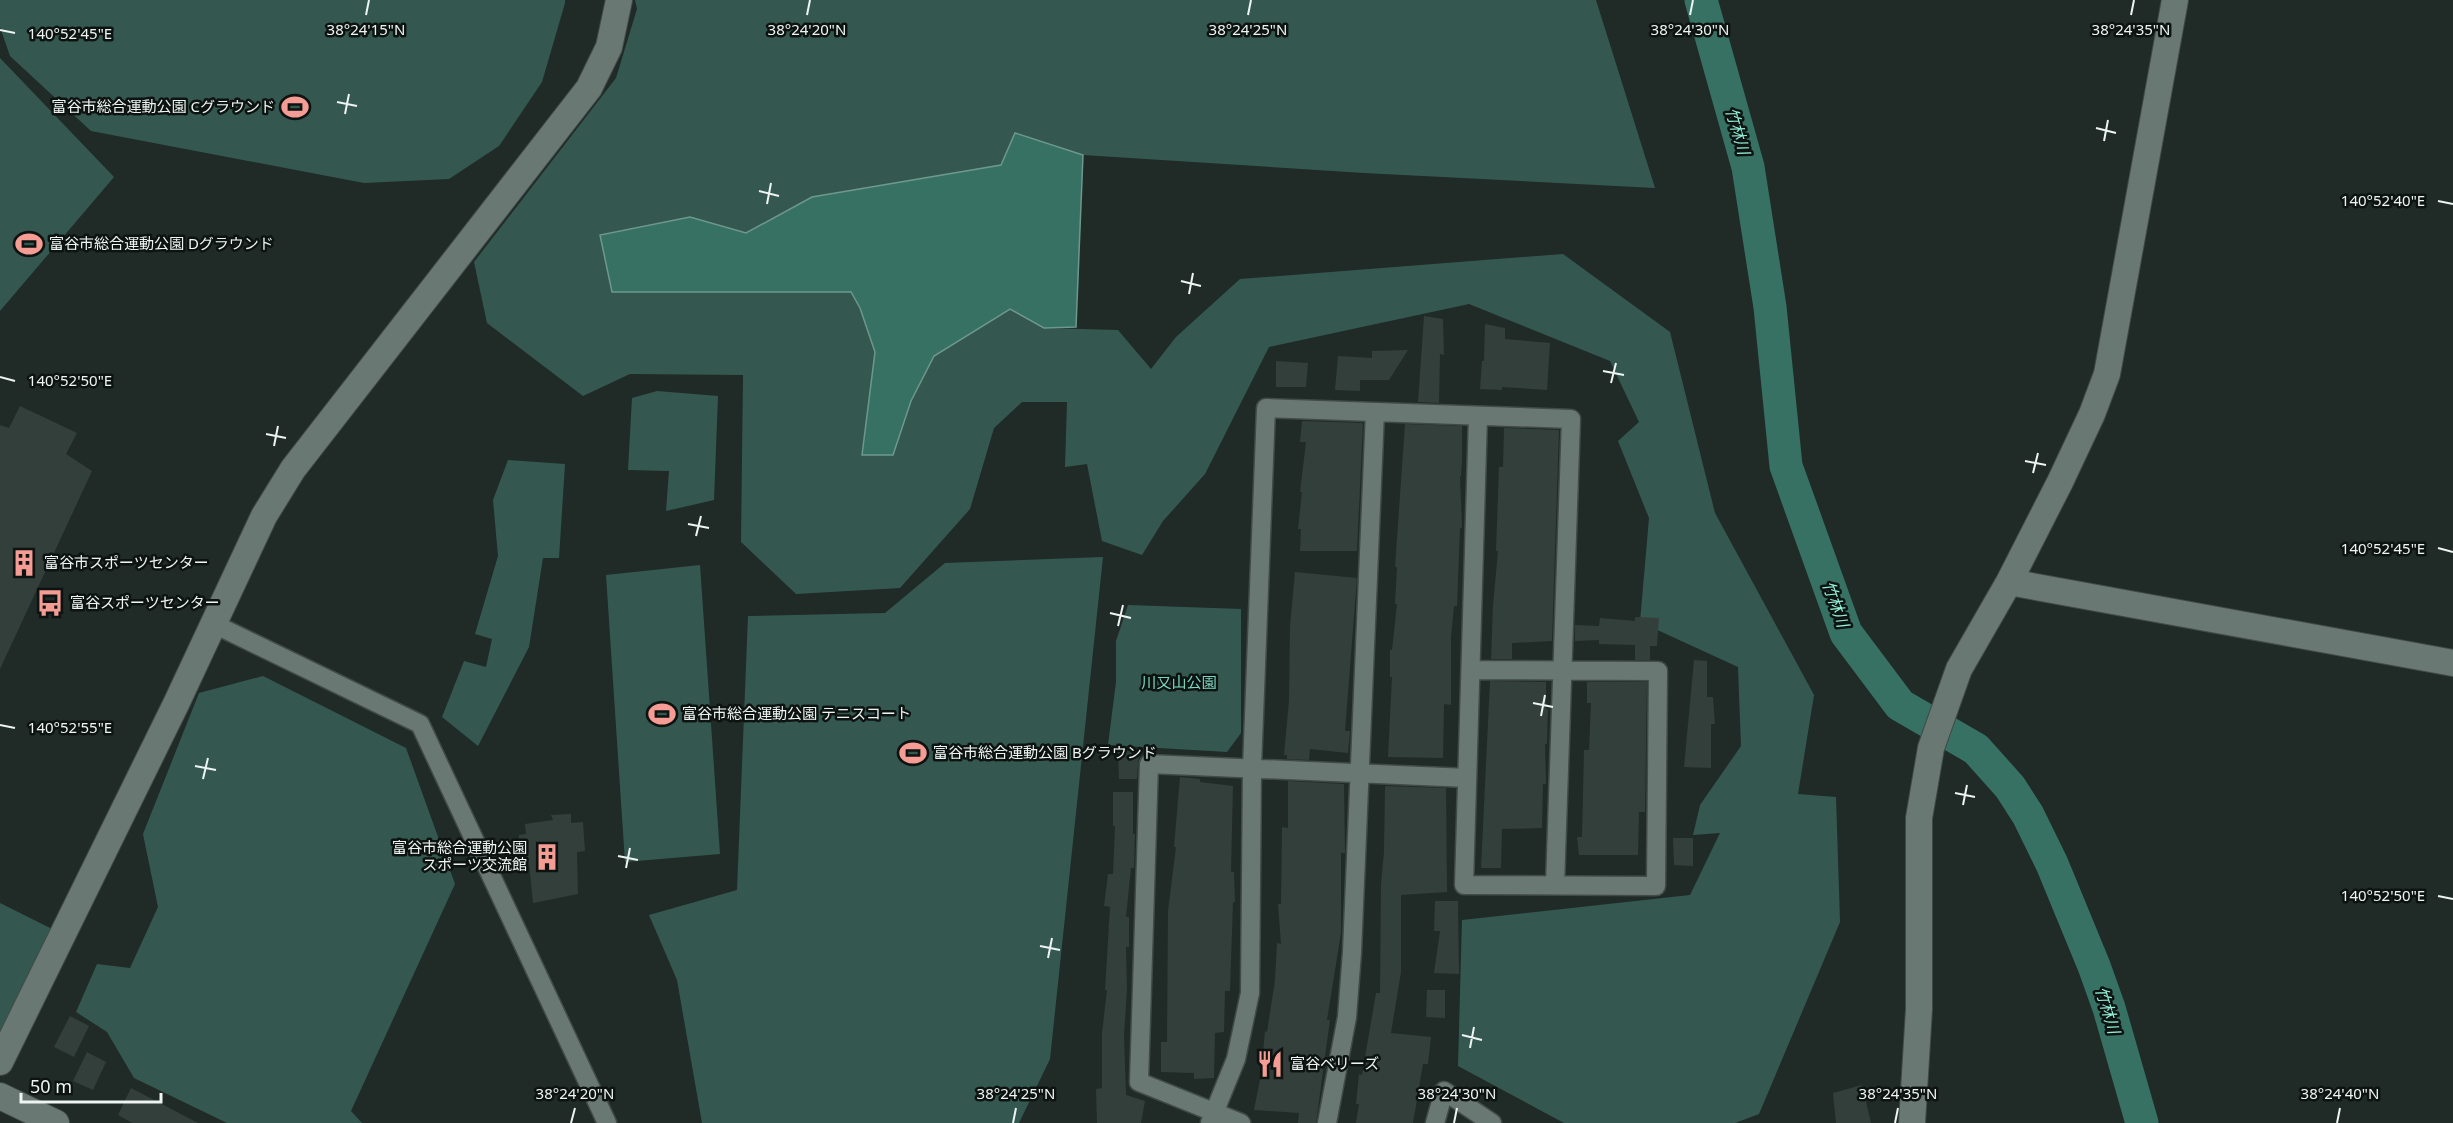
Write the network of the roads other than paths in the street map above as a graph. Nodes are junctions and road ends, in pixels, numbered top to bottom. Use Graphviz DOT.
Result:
graph roads {
  1 [pos="619,0"];
  2 [pos="2175,0"];
  3 [pos="1375,412"];
  4 [pos="1478,416"];
  5 [pos="2009,582"];
  6 [pos="214,624"];
  7 [pos="2453,663"];
  8 [pos="1470,670"];
  9 [pos="1562,670"];
  10 [pos="1252,768"];
  11 [pos="1360,774"];
  12 [pos="1467,778"];
  13 [pos="1555,885"];
  14 [pos="0,1062"];
  15 [pos="0,1096"];
  16 [pos="1212,1118"];
  17 [pos="56,1123"];
  18 [pos="607,1123"];
  19 [pos="1241,1123"];
  20 [pos="1327,1123"];
  21 [pos="1434,1123"];
  22 [pos="1492,1123"];
  23 [pos="1912,1123"];
  1 -- 6 [label="street"];
  2 -- 5 [label="street"];
  3 -- 4 [label="street"];
  3 -- 10 [label="street"];
  3 -- 11 [label="street"];
  4 -- 8 [label="street"];
  4 -- 9 [label="street"];
  5 -- 7 [label="street"];
  5 -- 23 [label="street"];
  6 -- 14 [label="street"];
  6 -- 18 [label="street"];
  8 -- 9 [label="street"];
  8 -- 12 [label="street"];
  9 -- 13 [label="street"];
  9 -- 13 [label="street"];
  10 -- 11 [label="street"];
  10 -- 16 [label="street"];
  10 -- 16 [label="street"];
  11 -- 12 [label="street"];
  11 -- 20 [label="street"];
  12 -- 13 [label="street"];
  15 -- 17 [label="street"];
  16 -- 19 [label="street"];
  21 -- 22 [label="street"];
}
